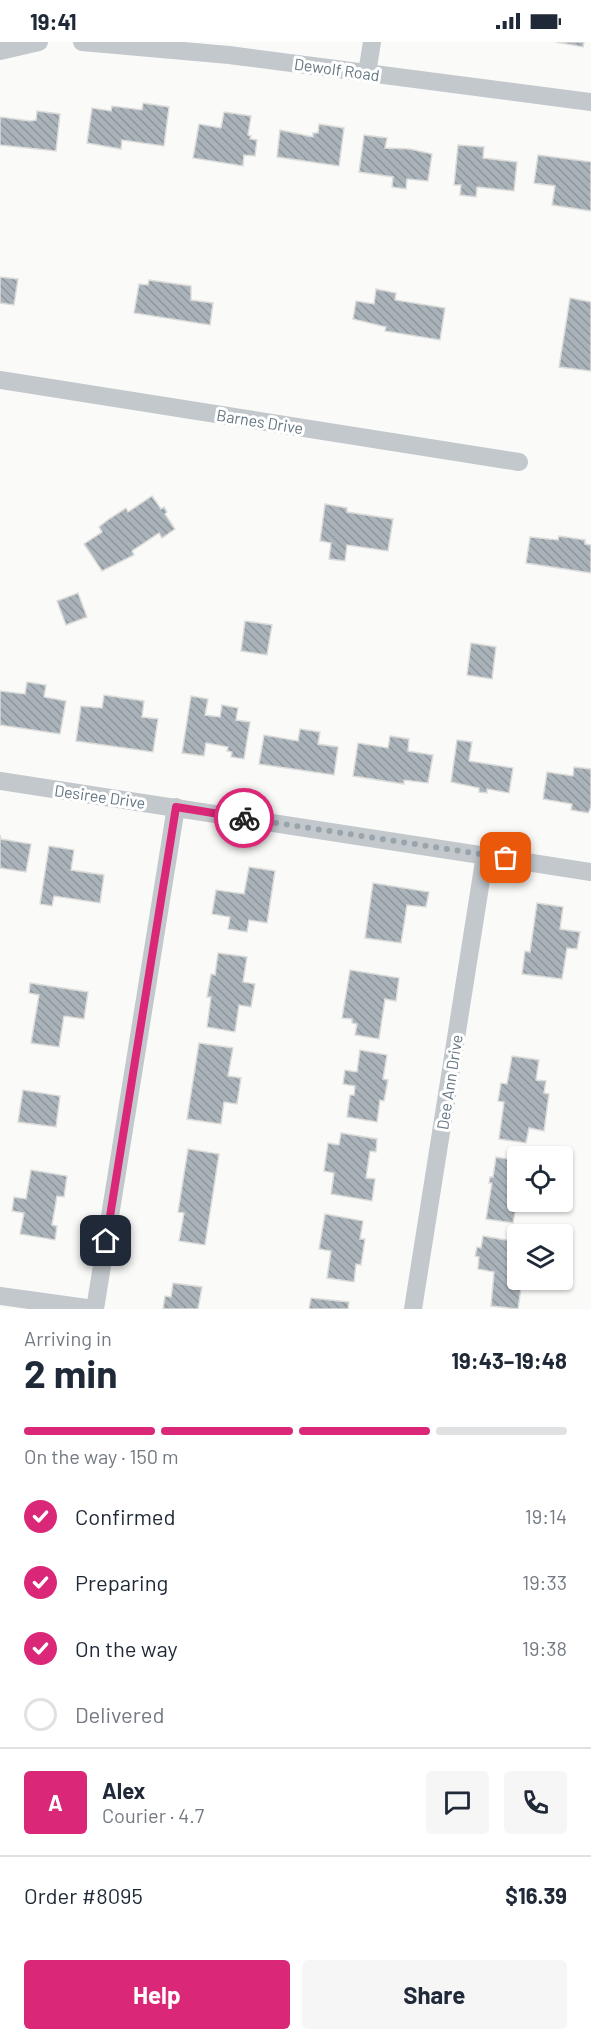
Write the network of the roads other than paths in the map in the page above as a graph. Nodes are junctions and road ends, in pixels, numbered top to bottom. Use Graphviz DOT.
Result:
graph roads {
  1 [pos="39,42"];
  2 [pos="82,42"];
  3 [pos="87,42"];
  4 [pos="372,42"];
  5 [pos="0,51"];
  6 [pos="367,73"];
  7 [pos="591,102"];
  8 [pos="0,380"];
  9 [pos="519,462"];
  10 [pos="0,782"];
  11 [pos="176,807"];
  12 [pos="485,855"];
  13 [pos="591,872"];
  14 [pos="0,1296"];
  15 [pos="95,1309"];
  16 [pos="413,1309"];
  1 -- 5 [label="street"];
  2 -- 3 [label="street, Dewolf Road"];
  3 -- 6 [label="street, Dewolf Road"];
  4 -- 6 [label="street"];
  6 -- 7 [label="street, Dewolf Road"];
  8 -- 9 [label="street, Barnes Drive"];
  10 -- 11 [label="street, Desiree Drive"];
  11 -- 12 [label="street, Desiree Drive"];
  11 -- 15 [label="street"];
  12 -- 13 [label="street, Desiree Drive"];
  12 -- 16 [label="street, Dee Ann Drive"];
  14 -- 15 [label="street"];
}
